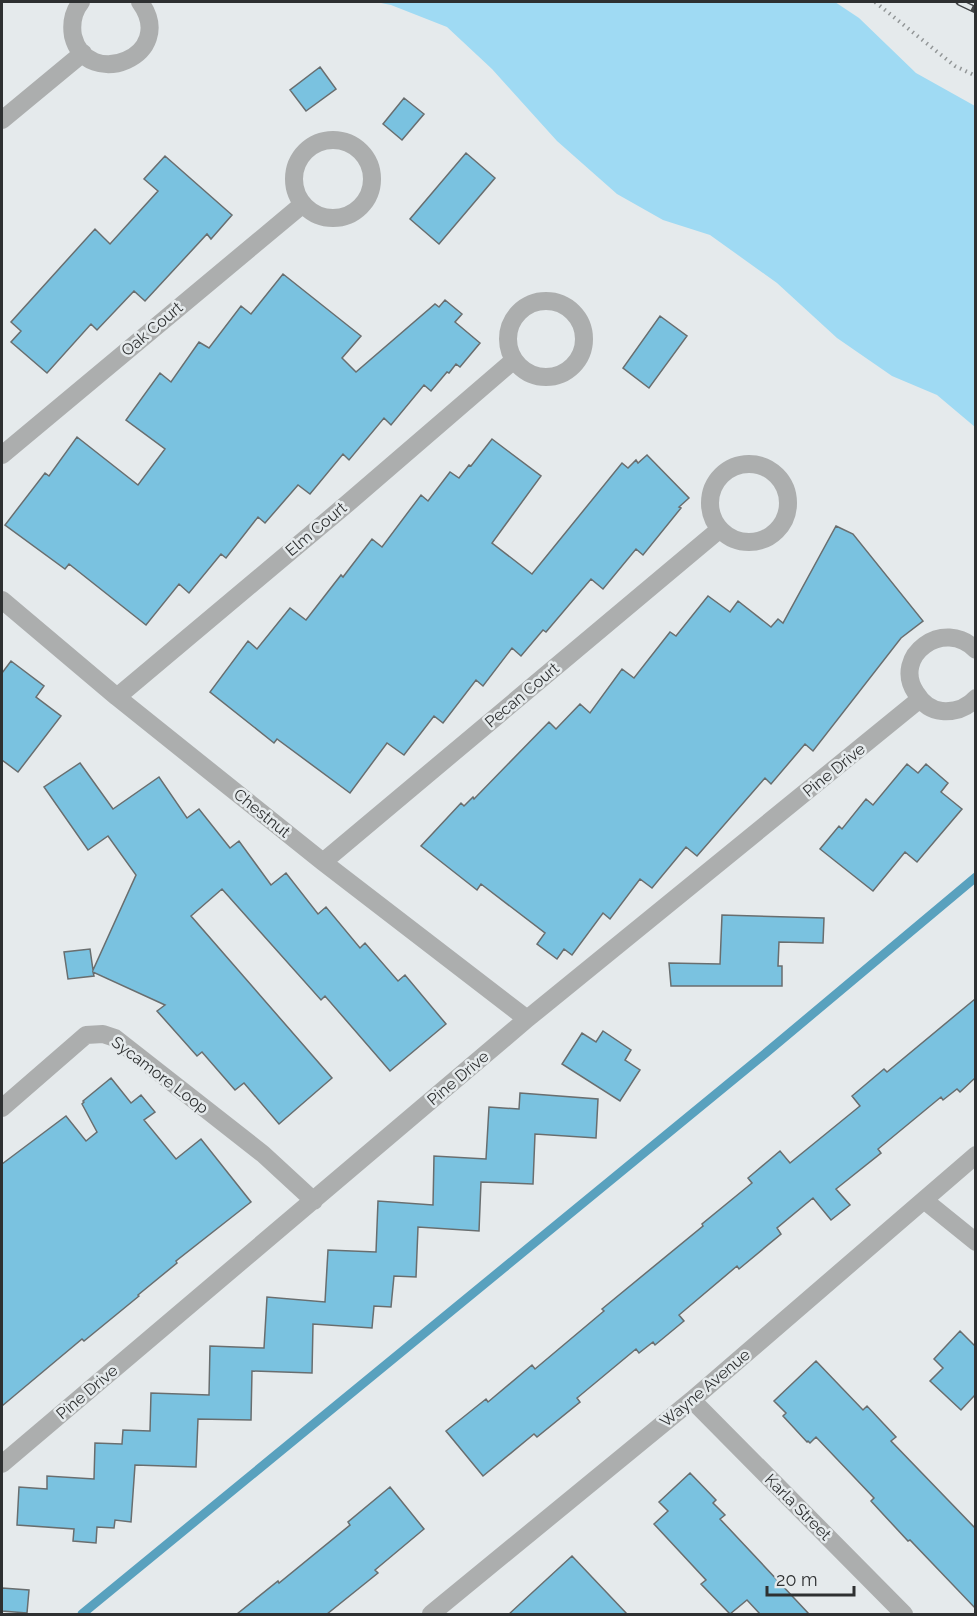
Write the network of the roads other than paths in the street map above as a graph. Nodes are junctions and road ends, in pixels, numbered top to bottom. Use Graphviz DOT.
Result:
graph roads {
  1 [pos="81,2"];
  2 [pos="140,2"];
  3 [pos="83,53"];
  4 [pos="2,120"];
  5 [pos="303,204"];
  6 [pos="514,360"];
  7 [pos="2,455"];
  8 [pos="720,529"];
  9 [pos="2,602"];
  10 [pos="975,650"];
  11 [pos="117,697"];
  12 [pos="975,698"];
  13 [pos="920,699"];
  14 [pos="323,862"];
  15 [pos="527,1019"];
  16 [pos="2,1108"];
  17 [pos="975,1155"];
  18 [pos="924,1200"];
  19 [pos="314,1201"];
  20 [pos="975,1242"];
  21 [pos="692,1400"];
  22 [pos="2,1464"];
  23 [pos="440,1612"];
  24 [pos="904,1614"];
  1 -- 3 [label="street"];
  2 -- 3 [label="street"];
  3 -- 4 [label="street"];
  5 -- 5 [label="street"];
  5 -- 7 [label="street, Oak Court"];
  6 -- 6 [label="street"];
  6 -- 11 [label="street, Elm Court"];
  8 -- 8 [label="street"];
  8 -- 14 [label="street, Pecan Court"];
  9 -- 11 [label="street, Chestnut"];
  10 -- 13 [label="street"];
  11 -- 14 [label="street, Chestnut"];
  12 -- 13 [label="street"];
  13 -- 15 [label="street, Pine Drive"];
  14 -- 15 [label="street, Chestnut"];
  15 -- 19 [label="street, Pine Drive"];
  16 -- 19 [label="street, Sycamore Loop"];
  17 -- 18 [label="street, Wayne Avenue"];
  18 -- 20 [label="street"];
  18 -- 21 [label="street, Wayne Avenue"];
  19 -- 22 [label="street, Pine Drive"];
  21 -- 23 [label="street, Wayne Avenue"];
  21 -- 24 [label="street, Karla Street"];
}
